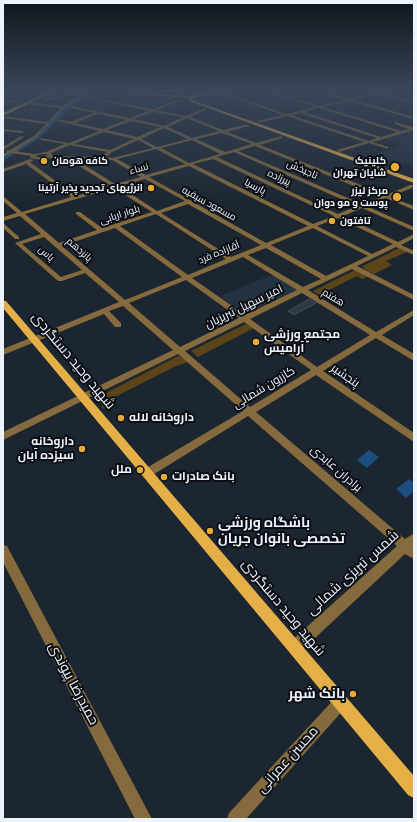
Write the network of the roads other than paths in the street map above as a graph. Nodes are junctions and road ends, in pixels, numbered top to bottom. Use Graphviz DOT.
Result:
graph roads {
  1 [pos="42,129"];
  2 [pos="101,129"];
  3 [pos="160,129"];
  4 [pos="171,129"];
  5 [pos="220,129"];
  6 [pos="231,129"];
  7 [pos="260,129"];
  8 [pos="271,129"];
  9 [pos="271,129"];
  10 [pos="279,129"];
  11 [pos="331,129"];
  12 [pos="354,129"];
  13 [pos="392,129"];
  14 [pos="409,129"];
  15 [pos="3,130"];
  16 [pos="104,130"];
  17 [pos="224,131"];
  18 [pos="401,132"];
  19 [pos="45,134"];
  20 [pos="280,137"];
  21 [pos="381,138"];
  22 [pos="41,139"];
  23 [pos="139,139"];
  24 [pos="193,139"];
  25 [pos="368,142"];
  26 [pos="71,143"];
  27 [pos="256,144"];
  28 [pos="158,148"];
  29 [pos="387,148"];
  30 [pos="3,149"];
  31 [pos="11,151"];
  32 [pos="110,151"];
  33 [pos="235,151"];
  34 [pos="339,151"];
  35 [pos="20,152"];
  36 [pos="225,154"];
  37 [pos="48,155"];
  38 [pos="3,156"];
  39 [pos="35,156"];
  40 [pos="213,157"];
  41 [pos="69,158"];
  42 [pos="102,159"];
  43 [pos="113,159"];
  44 [pos="3,162"];
  45 [pos="28,162"];
  46 [pos="190,164"];
  47 [pos="3,171"];
  48 [pos="379,171"];
  49 [pos="384,176"];
  50 [pos="144,178"];
  51 [pos="414,178"];
  52 [pos="413,184"];
  53 [pos="114,186"];
  54 [pos="386,196"];
  55 [pos="3,198"];
  56 [pos="75,198"];
  57 [pos="188,202"];
  58 [pos="362,206"];
  59 [pos="414,208"];
  60 [pos="21,213"];
  61 [pos="78,213"];
  62 [pos="156,213"];
  63 [pos="338,216"];
  64 [pos="3,219"];
  65 [pos="3,225"];
  66 [pos="116,226"];
  67 [pos="312,226"];
  68 [pos="414,229"];
  69 [pos="102,231"];
  70 [pos="46,234"];
  71 [pos="414,236"];
  72 [pos="16,238"];
  73 [pos="397,244"];
  74 [pos="58,245"];
  75 [pos="265,245"];
  76 [pos="414,253"];
  77 [pos="243,254"];
  78 [pos="372,256"];
  79 [pos="230,259"];
  80 [pos="351,266"];
  81 [pos="87,270"];
  82 [pos="188,276"];
  83 [pos="326,279"];
  84 [pos="302,290"];
  85 [pos="414,298"];
  86 [pos="124,302"];
  87 [pos="3,303"];
  88 [pos="104,310"];
  89 [pos="414,312"];
  90 [pos="244,319"];
  91 [pos="118,325"];
  92 [pos="376,335"];
  93 [pos="33,339"];
  94 [pos="180,350"];
  95 [pos="3,352"];
  96 [pos="414,358"];
  97 [pos="316,371"];
  98 [pos="83,397"];
  99 [pos="250,411"];
  100 [pos="3,436"];
  101 [pos="414,438"];
  102 [pos="147,473"];
  103 [pos="411,546"];
  104 [pos="3,550"];
  105 [pos="295,647"];
  106 [pos="341,702"];
  107 [pos="414,789"];
  108 [pos="144,819"];
  109 [pos="235,819"];
  1 -- 31 [label="street"];
  2 -- 16 [label="street, پارسیا"];
  3 -- 23 [label="street"];
  4 -- 24 [label="street"];
  5 -- 17 [label="street"];
  6 -- 17 [label="street"];
  7 -- 20 [label="main road"];
  8 -- 48 [label="main road"];
  9 -- 52 [label="main road"];
  10 -- 34 [label="main road"];
  11 -- 25 [label="street"];
  12 -- 21 [label="street"];
  13 -- 18 [label="street"];
  14 -- 18 [label="street"];
  15 -- 30 [label="street"];
  16 -- 23 [label="street, پارسیا"];
  16 -- 26 [label="street"];
  17 -- 24 [label="street"];
  17 -- 27 [label="street"];
  18 -- 21 [label="street"];
  19 -- 22 [label="street"];
  20 -- 27 [label="street, نساء"];
  20 -- 49 [label="main road"];
  21 -- 25 [label="street"];
  22 -- 26 [label="street"];
  22 -- 35 [label="street"];
  23 -- 28 [label="street, پارسیا"];
  23 -- 32 [label="street"];
  24 -- 28 [label="street"];
  24 -- 36 [label="street"];
  25 -- 29 [label="street"];
  25 -- 34 [label="street"];
  26 -- 32 [label="street"];
  26 -- 37 [label="street"];
  27 -- 33 [label="street, نساء"];
  27 -- 54 [label="street"];
  28 -- 43 [label="street"];
  28 -- 46 [label="street, پارسیا"];
  30 -- 31 [label="street"];
  31 -- 35 [label="street"];
  31 -- 38 [label="street"];
  32 -- 42 [label="street"];
  33 -- 36 [label="street, نساء"];
  33 -- 58 [label="street, تاجبخش"];
  34 -- 51 [label="main road"];
  35 -- 39 [label="street"];
  35 -- 44 [label="street"];
  36 -- 40 [label="street, نساء"];
  37 -- 39 [label="street"];
  37 -- 41 [label="street"];
  39 -- 45 [label="street"];
  40 -- 46 [label="street, نساء"];
  40 -- 63 [label="street, پیرزاده"];
  41 -- 42 [label="street"];
  41 -- 53 [label="street"];
  42 -- 43 [label="street"];
  43 -- 50 [label="street, مسعود سیفیه"];
  45 -- 47 [label="street"];
  45 -- 56 [label="street"];
  46 -- 50 [label="street, نساء"];
  46 -- 67 [label="street, پارسیا"];
  48 -- 49 [label="main road"];
  48 -- 52 [label="main road"];
  49 -- 52 [label="main road"];
  50 -- 53 [label="street, نساء"];
  50 -- 57 [label="street, مسعود سیفیه"];
  52 -- 54 [label="street, آقازاده فرد"];
  53 -- 56 [label="street, نساء"];
  53 -- 62 [label="street"];
  54 -- 58 [label="street, آقازاده فرد"];
  54 -- 59 [label="street"];
  55 -- 60 [label="street, پانزدهم"];
  56 -- 60 [label="street, نساء"];
  57 -- 62 [label="street, بلوار اربابی"];
  57 -- 75 [label="street, مسعود سیفیه"];
  58 -- 63 [label="street, آقازاده فرد"];
  58 -- 68 [label="street, تاجبخش"];
  60 -- 64 [label="street, نساء"];
  60 -- 70 [label="street, پانزدهم"];
  61 -- 69 [label="street"];
  62 -- 66 [label="street, بلوار اربابی"];
  62 -- 79 [label="street"];
  63 -- 67 [label="street, آقازاده فرد"];
  63 -- 73 [label="street, پیرزاده"];
  65 -- 72 [label="street"];
  66 -- 69 [label="street, بلوار اربابی"];
  66 -- 82 [label="street, پنجشیر"];
  67 -- 75 [label="street, آقازاده فرد"];
  67 -- 78 [label="street, پارسیا"];
  69 -- 74 [label="street, بلوار اربابی"];
  70 -- 74 [label="street, پانزدهم"];
  70 -- 81 [label="street, یاس"];
  71 -- 73 [label="street, امیر سهیل تبریزیان"];
  73 -- 76 [label="street, پیرزاده"];
  73 -- 78 [label="street, امیر سهیل تبریزیان"];
  74 -- 81 [label="street, پانزدهم"];
  75 -- 77 [label="street, آقازاده فرد"];
  75 -- 83 [label="street, مسعود سیفیه"];
  77 -- 79 [label="street, آقازاده فرد"];
  77 -- 84 [label="street, هفتم"];
  78 -- 80 [label="street, امیر سهیل تبریزیان"];
  79 -- 82 [label="street, آقازاده فرد"];
  80 -- 83 [label="street, امیر سهیل تبریزیان"];
  80 -- 85 [label="street"];
  81 -- 86 [label="street, پانزدهم"];
  82 -- 86 [label="street, آقازاده فرد"];
  82 -- 90 [label="street, پنجشیر"];
  83 -- 84 [label="street, امیر سهیل تبریزیان"];
  84 -- 90 [label="street, امیر سهیل تبریزیان"];
  84 -- 92 [label="street, هفتم"];
  86 -- 88 [label="street, آقازاده فرد"];
  86 -- 94 [label="street, پانزدهم"];
  87 -- 93 [label="main road, شهید وحید دستگردی"];
  88 -- 91 [label="street"];
  88 -- 93 [label="street, آقازاده فرد"];
  89 -- 92 [label="street, کازرون شمالی"];
  90 -- 94 [label="street, امیر سهیل تبریزیان"];
  90 -- 97 [label="street, پنجشیر"];
  92 -- 96 [label="street, هفتم"];
  92 -- 97 [label="street, کازرون شمالی"];
  93 -- 95 [label="street, آقازاده فرد"];
  93 -- 98 [label="main road, شهید وحید دستگردی"];
  94 -- 98 [label="street, امیر سهیل تبریزیان"];
  94 -- 99 [label="street, برادران عابدی"];
  97 -- 99 [label="street, کازرون شمالی"];
  97 -- 101 [label="street, پنجشیر"];
  98 -- 100 [label="street, امیر سهیل تبریزیان"];
  98 -- 102 [label="main road, شهید وحید دستگردی"];
  99 -- 102 [label="street, کازرون شمالی"];
  99 -- 103 [label="street, برادران عابدی"];
  102 -- 105 [label="main road, شهید وحید دستگردی"];
  103 -- 105 [label="street, شمس تبریزی شمالی"];
  104 -- 108 [label="street, حمیدرضا پیوندی"];
  105 -- 106 [label="main road, شهید وحید دستگردی"];
  106 -- 107 [label="main road, شهید وحید دستگردی"];
  106 -- 109 [label="street, محسن عمرانی"];
}
